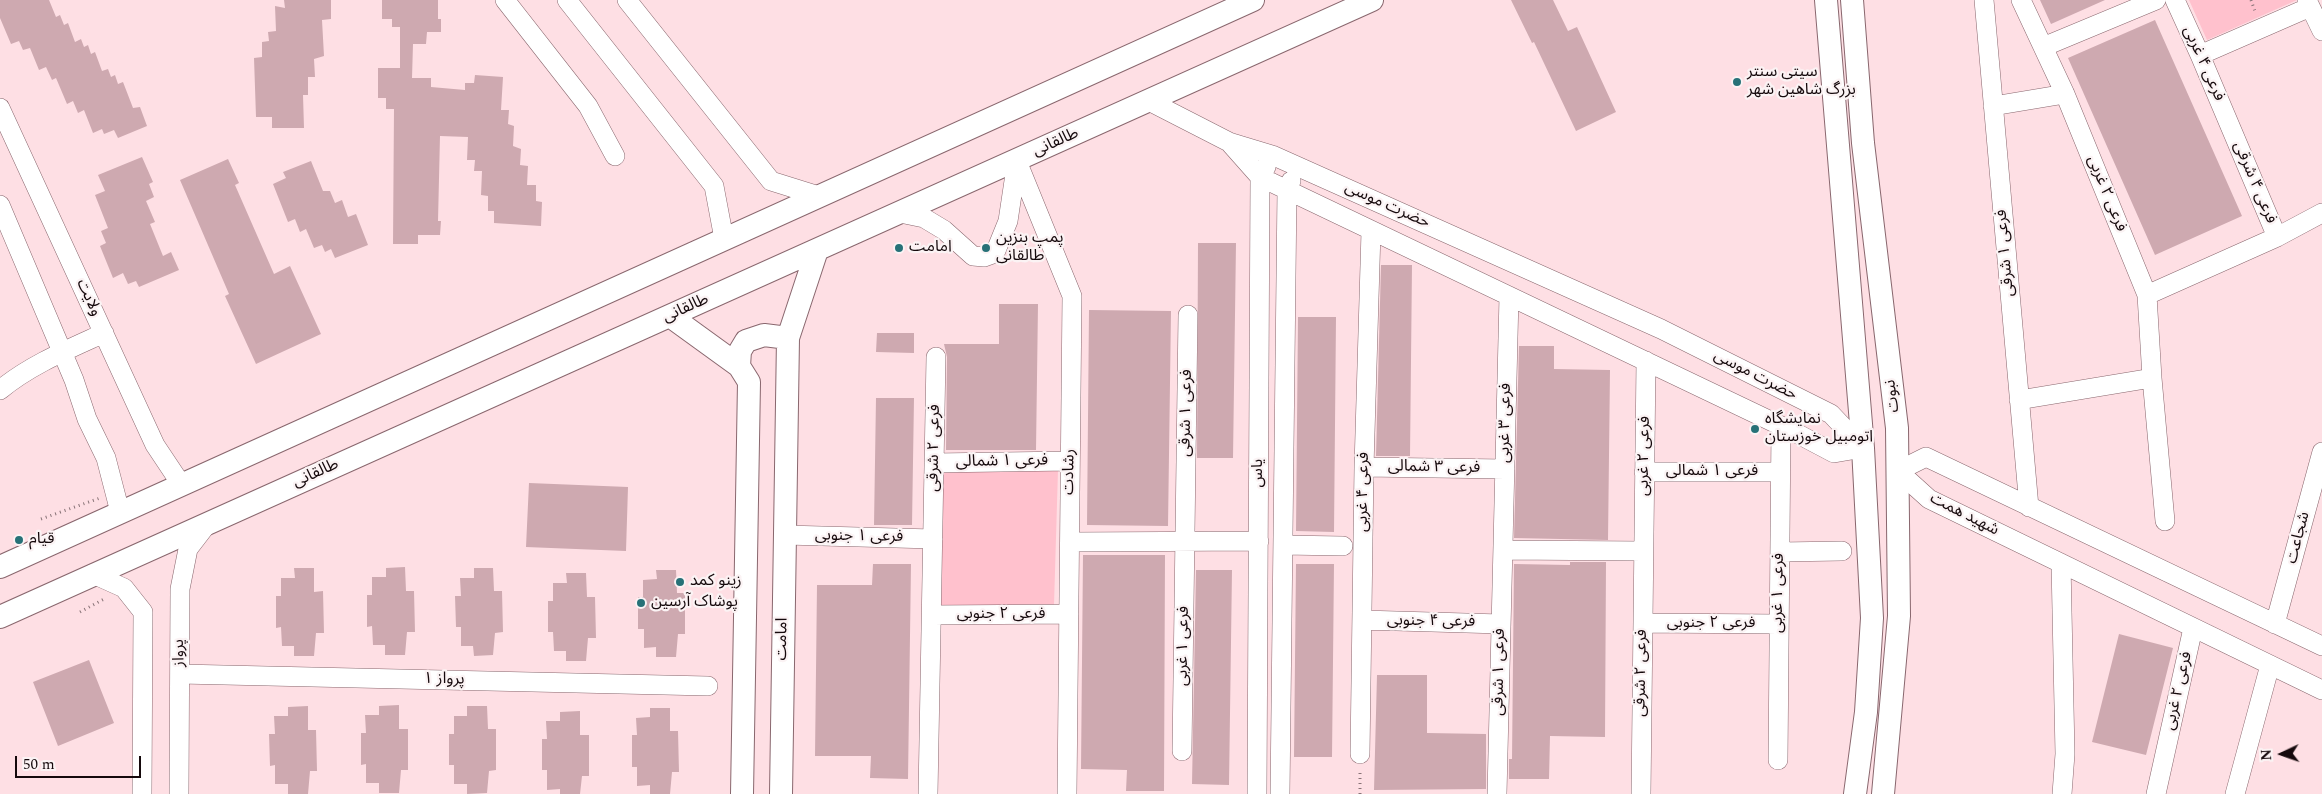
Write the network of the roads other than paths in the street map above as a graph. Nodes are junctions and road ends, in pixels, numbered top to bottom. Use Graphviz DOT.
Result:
graph roads {
  1 [pos="505,0"];
  2 [pos="567,0"];
  3 [pos="627,0"];
  4 [pos="1253,0"];
  5 [pos="1372,0"];
  6 [pos="1826,0"];
  7 [pos="1852,0"];
  8 [pos="1984,0"];
  9 [pos="2021,0"];
  10 [pos="2156,0"];
  11 [pos="2175,0"];
  12 [pos="2309,4"];
  13 [pos="2322,31"];
  14 [pos="2043,47"];
  15 [pos="2200,55"];
  16 [pos="2064,94"];
  17 [pos="1149,101"];
  18 [pos="1993,106"];
  19 [pos="0,108"];
  20 [pos="2231,128"];
  21 [pos="1230,142"];
  22 [pos="1272,155"];
  23 [pos="615,156"];
  24 [pos="1017,160"];
  25 [pos="1297,166"];
  26 [pos="1260,177"];
  27 [pos="1287,190"];
  28 [pos="820,196"];
  29 [pos="0,205"];
  30 [pos="900,213"];
  31 [pos="2322,213"];
  32 [pos="1371,231"];
  33 [pos="2277,237"];
  34 [pos="724,239"];
  35 [pos="818,250"];
  36 [pos="2147,295"];
  37 [pos="1509,296"];
  38 [pos="1188,314"];
  39 [pos="670,316"];
  40 [pos="104,333"];
  41 [pos="788,338"];
  42 [pos="62,352"];
  43 [pos="936,357"];
  44 [pos="1646,361"];
  45 [pos="738,366"];
  46 [pos="2152,378"];
  47 [pos="0,390"];
  48 [pos="2019,400"];
  49 [pos="1781,426"];
  50 [pos="1863,448"];
  51 [pos="2322,452"];
  52 [pos="1070,460"];
  53 [pos="934,463"];
  54 [pos="1364,467"];
  55 [pos="1505,469"];
  56 [pos="1898,471"];
  57 [pos="1644,472"];
  58 [pos="1780,472"];
  59 [pos="181,484"];
  60 [pos="117,502"];
  61 [pos="2030,507"];
  62 [pos="210,521"];
  63 [pos="2166,521"];
  64 [pos="785,536"];
  65 [pos="933,539"];
  66 [pos="1186,541"];
  67 [pos="1259,541"];
  68 [pos="1070,542"];
  69 [pos="1283,545"];
  70 [pos="1343,546"];
  71 [pos="1503,550"];
  72 [pos="1643,551"];
  73 [pos="1842,551"];
  74 [pos="1780,552"];
  75 [pos="2061,563"];
  76 [pos="0,567"];
  77 [pos="93,574"];
  78 [pos="1069,614"];
  79 [pos="932,615"];
  80 [pos="0,617"];
  81 [pos="1362,620"];
  82 [pos="1643,623"];
  83 [pos="1501,624"];
  84 [pos="1779,624"];
  85 [pos="2275,624"];
  86 [pos="2193,628"];
  87 [pos="2322,646"];
  88 [pos="2270,665"];
  89 [pos="180,674"];
  90 [pos="708,686"];
  91 [pos="2322,690"];
  92 [pos="1182,751"];
  93 [pos="1360,754"];
  94 [pos="1778,760"];
  95 [pos="2236,788"];
  96 [pos="142,794"];
  97 [pos="179,794"];
  98 [pos="742,794"];
  99 [pos="781,794"];
  100 [pos="928,794"];
  101 [pos="1067,794"];
  102 [pos="1257,794"];
  103 [pos="1280,794"];
  104 [pos="1497,794"];
  105 [pos="1640,794"];
  106 [pos="1855,794"];
  107 [pos="1883,794"];
  108 [pos="2062,794"];
  109 [pos="2156,794"];
  1 -- 23 [label="street"];
  2 -- 34 [label="street"];
  3 -- 28 [label="street"];
  4 -- 28 [label="main road"];
  5 -- 17 [label="main road, طالقانی"];
  6 -- 50 [label="main road, نبوت"];
  7 -- 56 [label="main road, نبوت"];
  8 -- 18 [label="street, فرعی ۱ شرقی"];
  9 -- 14 [label="street"];
  10 -- 14 [label="street"];
  11 -- 15 [label="street, فرعی ۴ غربی"];
  12 -- 13 [label="street"];
  12 -- 15 [label="street"];
  14 -- 16 [label="street"];
  15 -- 20 [label="street, فرعی ۴ غربی"];
  16 -- 18 [label="street"];
  16 -- 36 [label="street, فرعی ۲ غربی"];
  17 -- 21 [label="street, حضرت موسی"];
  17 -- 24 [label="main road, طالقانی"];
  18 -- 48 [label="street, فرعی ۱ شرقی"];
  19 -- 40 [label="street, ولایت"];
  20 -- 33 [label="street, فرعی ۴ شرقی"];
  21 -- 22 [label="street, حضرت موسی"];
  21 -- 26 [label="street, حضرت موسی"];
  22 -- 25 [label="street, حضرت موسی"];
  22 -- 26 [label="street, یاس"];
  24 -- 30 [label="main road, طالقانی"];
  24 -- 30 [label="street"];
  24 -- 52 [label="street, رشادت"];
  25 -- 27 [label="street, یاس"];
  25 -- 50 [label="street, حضرت موسی"];
  26 -- 27 [label="street, حضرت موسی"];
  26 -- 67 [label="street, یاس"];
  27 -- 32 [label="street, حضرت موسی"];
  27 -- 69 [label="street, یاس"];
  28 -- 34 [label="main road"];
  29 -- 42 [label="street"];
  30 -- 35 [label="main road, طالقانی"];
  31 -- 33 [label="street"];
  32 -- 37 [label="street, حضرت موسی"];
  32 -- 54 [label="street, فرعی ۴ غربی"];
  33 -- 36 [label="street"];
  34 -- 59 [label="main road"];
  35 -- 39 [label="main road, طالقانی"];
  35 -- 41 [label="main road, امامت"];
  36 -- 46 [label="street, فرعی ۲ غربی"];
  37 -- 44 [label="street, حضرت موسی"];
  37 -- 55 [label="street, فرعی ۳ غربی"];
  38 -- 66 [label="street, فرعی ۱ شرقی"];
  39 -- 45 [label="main road"];
  39 -- 62 [label="main road, طالقانی"];
  40 -- 42 [label="street"];
  40 -- 59 [label="street, ولایت"];
  41 -- 45 [label="main road"];
  41 -- 64 [label="main road, امامت"];
  42 -- 47 [label="street"];
  42 -- 60 [label="street"];
  43 -- 53 [label="street, فرعی ۲ شرقی"];
  44 -- 49 [label="street, حضرت موسی"];
  44 -- 57 [label="street, فرعی ۲ غربی"];
  45 -- 98 [label="main road"];
  46 -- 48 [label="street"];
  46 -- 63 [label="street, فرعی ۲ غربی"];
  48 -- 61 [label="street, فرعی ۱ شرقی"];
  49 -- 50 [label="street, حضرت موسی"];
  49 -- 58 [label="street, فرعی ۱ غربی"];
  50 -- 106 [label="main road, نبوت"];
  51 -- 85 [label="street, شجاعت"];
  52 -- 53 [label="street, فرعی ۱ شمالی"];
  52 -- 68 [label="street, رشادت"];
  53 -- 65 [label="street, فرعی ۲ شرقی"];
  54 -- 55 [label="street, فرعی ۳ شمالی"];
  54 -- 81 [label="street, فرعی ۴ غربی"];
  55 -- 71 [label="street, فرعی ۳ غربی"];
  56 -- 61 [label="street"];
  56 -- 75 [label="street, شهید همت"];
  56 -- 107 [label="main road, نبوت"];
  57 -- 58 [label="street, فرعی ۱‍ شمالی"];
  57 -- 72 [label="street, فرعی ۲ غربی"];
  58 -- 74 [label="street, فرعی ۱ غربی"];
  59 -- 60 [label="main road"];
  60 -- 76 [label="main road"];
  61 -- 85 [label="street"];
  62 -- 77 [label="main road, طالقانی"];
  62 -- 89 [label="street, پرواز"];
  64 -- 65 [label="street, فرعی ۱ جنوبی"];
  64 -- 99 [label="main road, امامت"];
  65 -- 79 [label="street, فرعی ۲ شرقی"];
  66 -- 67 [label="street"];
  66 -- 68 [label="street"];
  66 -- 92 [label="street, فرعی ۱ غربی"];
  67 -- 102 [label="street, یاس"];
  68 -- 78 [label="street, رشادت"];
  69 -- 70 [label="street"];
  69 -- 103 [label="street, یاس"];
  71 -- 72 [label="street"];
  71 -- 83 [label="street, فرعی ۱ شرقی"];
  72 -- 82 [label="street, فرعی ۲ شرقی"];
  73 -- 74 [label="street"];
  74 -- 84 [label="street, فرعی ۱ غربی"];
  75 -- 86 [label="street, شهید همت"];
  75 -- 108 [label="street"];
  77 -- 80 [label="main road, طالقانی"];
  77 -- 96 [label="street"];
  78 -- 79 [label="street, فرعی ۲ جنوبی"];
  78 -- 101 [label="street, رشادت"];
  79 -- 100 [label="street, فرعی ۲ شرقی"];
  81 -- 83 [label="street, فرعی ۴ جنوبی"];
  81 -- 93 [label="street, فرعی ۴ غربی"];
  82 -- 84 [label="street, فرعی ۲ جنوبی"];
  82 -- 105 [label="street, فرعی ۲ شرقی"];
  83 -- 104 [label="street, فرعی ۱ شرقی"];
  84 -- 94 [label="street, فرعی ۱ غربی"];
  85 -- 87 [label="street"];
  86 -- 88 [label="street, شهید همت"];
  86 -- 109 [label="street, فرعی ۲ غربی"];
  88 -- 91 [label="street, شهید همت"];
  88 -- 95 [label="street"];
  89 -- 90 [label="street, پرواز ۱"];
  89 -- 97 [label="street, پرواز"];
}
